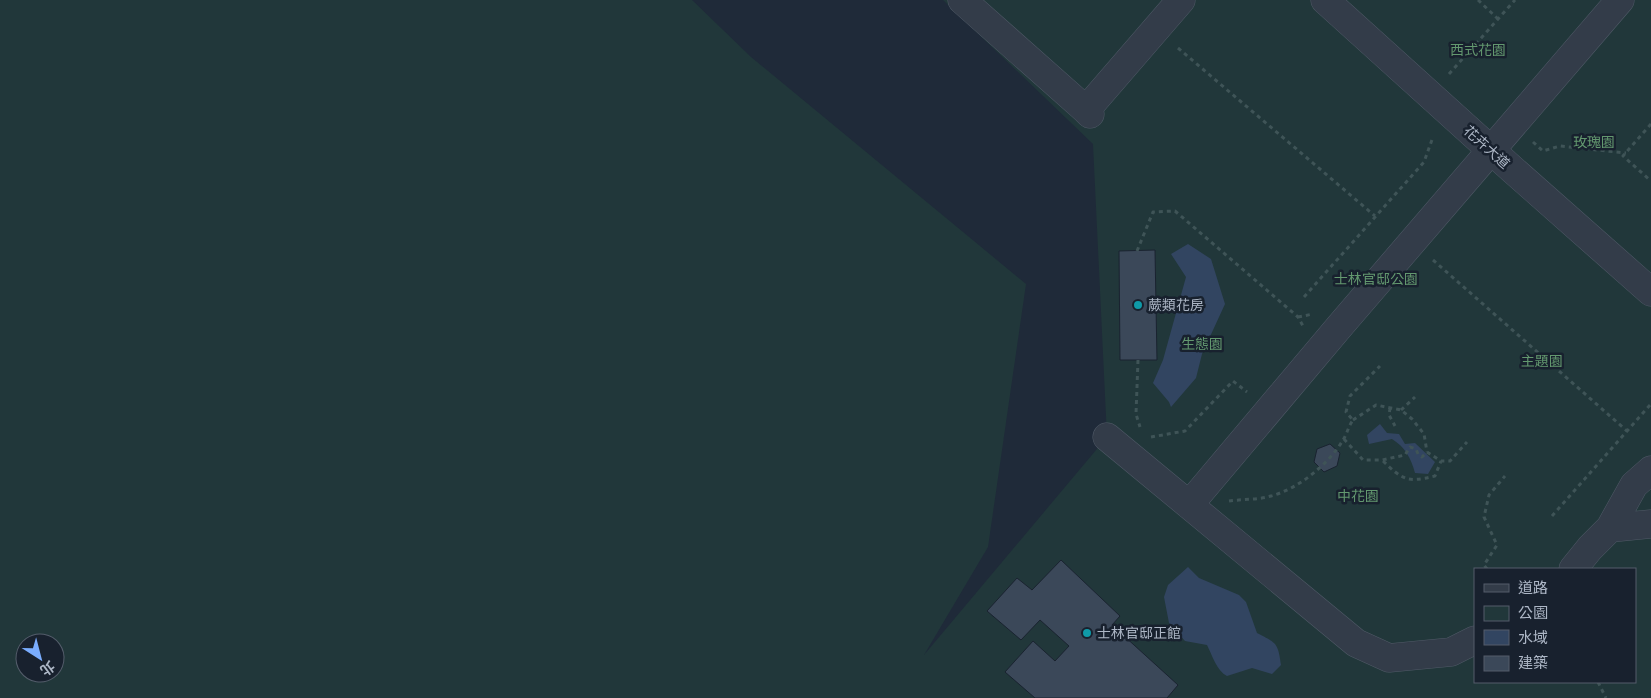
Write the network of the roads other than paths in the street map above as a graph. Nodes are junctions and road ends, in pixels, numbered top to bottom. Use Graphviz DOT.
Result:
graph roads {
  1 [pos="1181,0"];
  2 [pos="1325,0"];
  3 [pos="1620,0"];
  4 [pos="978,5"];
  5 [pos="1492,151"];
  6 [pos="1651,292"];
  7 [pos="1107,437"];
  8 [pos="1651,470"];
  9 [pos="1189,505"];
  10 [pos="1651,524"];
  11 [pos="1610,528"];
  12 [pos="1574,568"];
  13 [pos="1474,640"];
  1 -- 4 [label="street"];
  2 -- 5 [label="street, 花卉大道"];
  3 -- 5 [label="street"];
  5 -- 6 [label="street, 花卉大道"];
  5 -- 9 [label="street"];
  7 -- 9 [label="street"];
  8 -- 11 [label="street"];
  9 -- 13 [label="street"];
  10 -- 11 [label="street"];
  11 -- 12 [label="street"];
}
